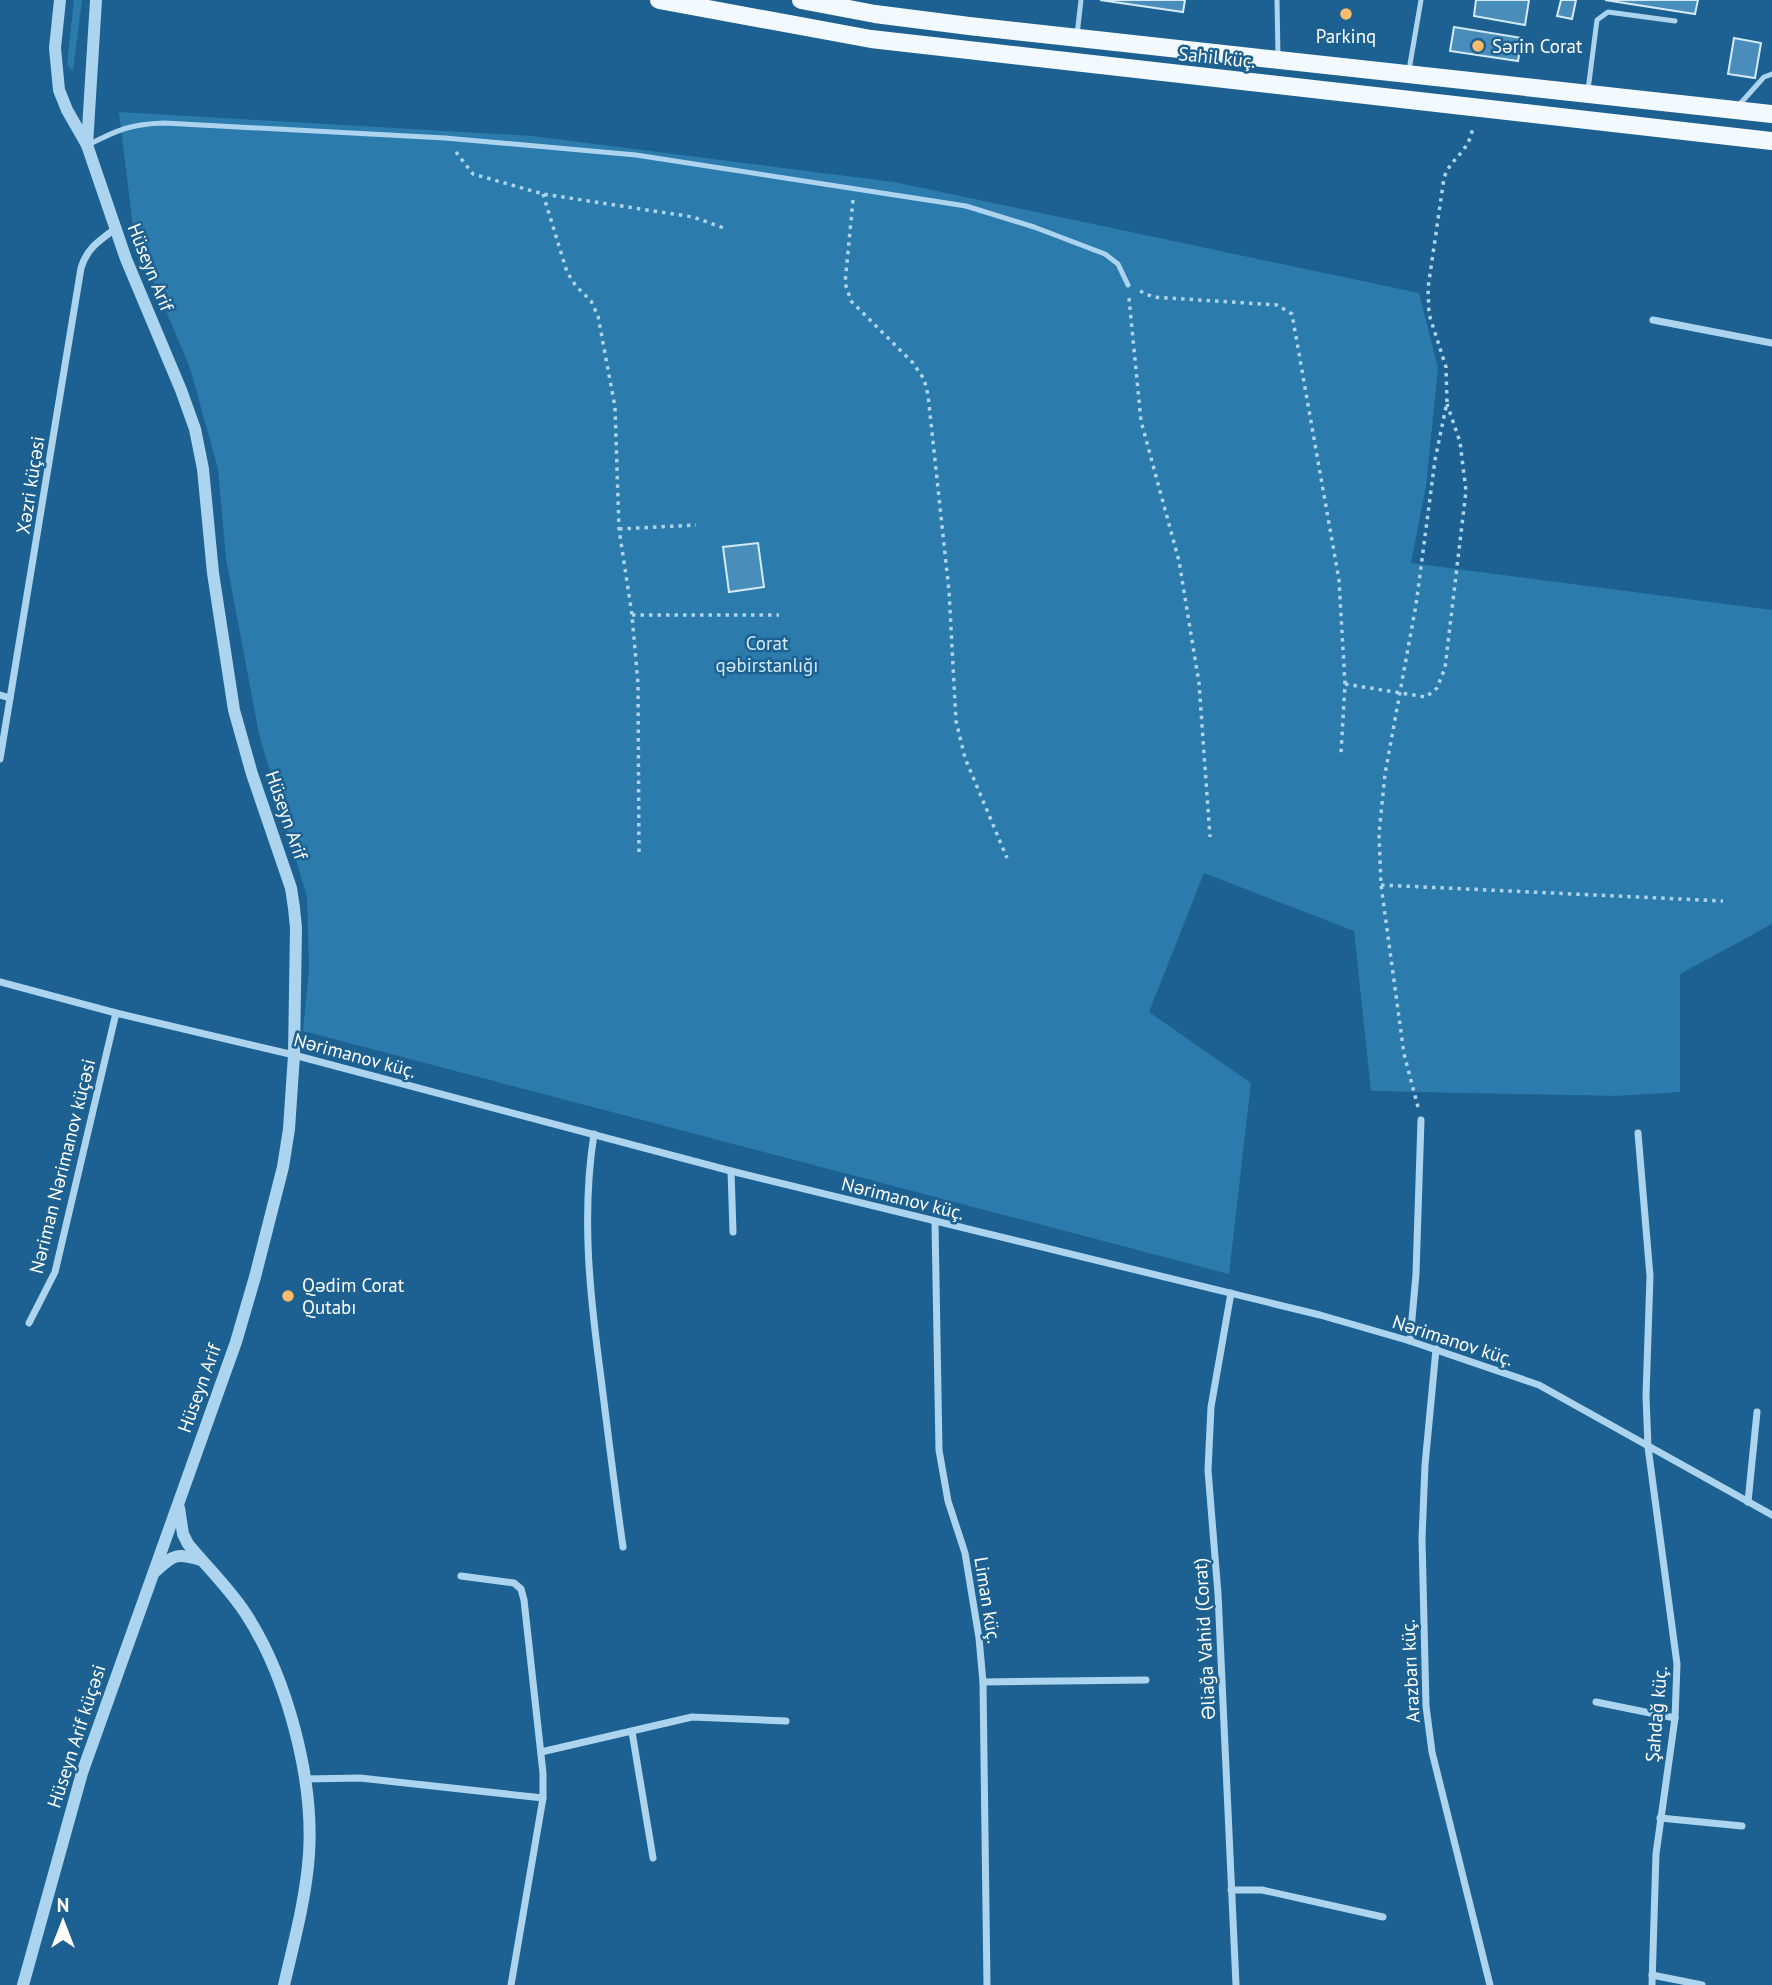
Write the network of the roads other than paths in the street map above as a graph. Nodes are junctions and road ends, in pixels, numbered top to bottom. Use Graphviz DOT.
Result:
graph roads {
  1 [pos="60,0"];
  2 [pos="96,0"];
  3 [pos="659,0"];
  4 [pos="801,0"];
  5 [pos="1081,0"];
  6 [pos="1277,0"];
  7 [pos="1421,0"];
  8 [pos="876,7"];
  9 [pos="1675,21"];
  10 [pos="1077,38"];
  11 [pos="1278,59"];
  12 [pos="1409,73"];
  13 [pos="1772,74"];
  14 [pos="1587,93"];
  15 [pos="1736,109"];
  16 [pos="1772,114"];
  17 [pos="1772,141"];
  18 [pos="87,145"];
  19 [pos="115,229"];
  20 [pos="1128,285"];
  21 [pos="1653,320"];
  22 [pos="1772,343"];
  23 [pos="0,695"];
  24 [pos="10,698"];
  25 [pos="0,759"];
  26 [pos="0,982"];
  27 [pos="116,1013"];
  28 [pos="294,1055"];
  29 [pos="1421,1120"];
  30 [pos="1638,1133"];
  31 [pos="594,1134"];
  32 [pos="731,1171"];
  33 [pos="935,1223"];
  34 [pos="733,1232"];
  35 [pos="1231,1293"];
  36 [pos="29,1323"];
  37 [pos="1410,1341"];
  38 [pos="1436,1349"];
  39 [pos="1757,1412"];
  40 [pos="1648,1447"];
  41 [pos="1748,1502"];
  42 [pos="178,1504"];
  43 [pos="1772,1515"];
  44 [pos="623,1547"];
  45 [pos="202,1560"];
  46 [pos="153,1574"];
  47 [pos="461,1576"];
  48 [pos="1146,1680"];
  49 [pos="983,1682"];
  50 [pos="1596,1702"];
  51 [pos="1675,1718"];
  52 [pos="786,1721"];
  53 [pos="632,1732"];
  54 [pos="541,1752"];
  55 [pos="306,1779"];
  56 [pos="543,1797"];
  57 [pos="1660,1818"];
  58 [pos="1742,1826"];
  59 [pos="653,1858"];
  60 [pos="1231,1890"];
  61 [pos="1383,1917"];
  62 [pos="1652,1975"];
  63 [pos="23,1985"];
  64 [pos="284,1985"];
  65 [pos="512,1985"];
  66 [pos="987,1985"];
  67 [pos="1236,1985"];
  68 [pos="1490,1985"];
  69 [pos="1652,1985"];
  70 [pos="1702,1985"];
  1 -- 18 [label="street"];
  2 -- 18 [label="street"];
  3 -- 17 [label="main road, Sahil küç."];
  4 -- 8 [label="main road, Sahil küç."];
  5 -- 10 [label="lane"];
  6 -- 11 [label="lane"];
  7 -- 12 [label="lane"];
  8 -- 10 [label="main road, Sahil küç."];
  9 -- 14 [label="lane"];
  10 -- 11 [label="main road, Sahil küç."];
  11 -- 12 [label="main road, Sahil küç."];
  12 -- 14 [label="main road, Sahil küç."];
  13 -- 15 [label="lane"];
  14 -- 15 [label="main road, Sahil küç."];
  15 -- 16 [label="main road, Sahil küç."];
  18 -- 19 [label="street, Hüseyn Arif"];
  18 -- 20 [label="lane"];
  19 -- 24 [label="street, Xəzri küçəsi"];
  19 -- 28 [label="street, Hüseyn Arif"];
  21 -- 22 [label="street"];
  23 -- 24 [label="street"];
  24 -- 25 [label="street, Xəzri küçəsi"];
  26 -- 27 [label="street, Nərimanov küç."];
  27 -- 28 [label="street, Nərimanov küç."];
  27 -- 36 [label="street, Nəriman Nərimanov küçəsi"];
  28 -- 31 [label="street, Nərimanov küç."];
  28 -- 42 [label="street, Hüseyn Arif"];
  29 -- 37 [label="street"];
  30 -- 40 [label="street, Şahdağ küç."];
  31 -- 32 [label="street, Nərimanov küç."];
  31 -- 44 [label="street"];
  32 -- 33 [label="street, Nərimanov küç."];
  32 -- 34 [label="street"];
  33 -- 35 [label="street, Nərimanov küç."];
  33 -- 49 [label="street, Liman küç."];
  35 -- 37 [label="street, Nərimanov küç."];
  35 -- 60 [label="street, Əliağa Vahid (Corat)"];
  37 -- 38 [label="street, Nərimanov küç."];
  38 -- 40 [label="street, Nərimanov küç."];
  38 -- 68 [label="street, Arazbarı küç."];
  39 -- 41 [label="street"];
  40 -- 41 [label="street, Nərimanov küç."];
  40 -- 51 [label="street, Şahdağ küç."];
  41 -- 43 [label="street, Nərimanov küç."];
  42 -- 45 [label="street"];
  42 -- 46 [label="street, Hüseyn Arif küçəsi"];
  45 -- 46 [label="street"];
  45 -- 55 [label="street"];
  46 -- 63 [label="street, Hüseyn Arif küçəsi"];
  47 -- 54 [label="street"];
  48 -- 49 [label="street"];
  49 -- 66 [label="street, Liman küç."];
  50 -- 51 [label="street"];
  51 -- 57 [label="street, Şahdağ küç."];
  52 -- 53 [label="street"];
  53 -- 54 [label="street"];
  53 -- 59 [label="street"];
  54 -- 56 [label="street"];
  55 -- 56 [label="street"];
  55 -- 64 [label="street"];
  56 -- 65 [label="street"];
  57 -- 58 [label="street"];
  57 -- 62 [label="street, Şahdağ küç."];
  60 -- 61 [label="street"];
  60 -- 67 [label="street, Əliağa Vahid (Corat)"];
  62 -- 69 [label="street, Şahdağ küç."];
  62 -- 70 [label="street"];
}
